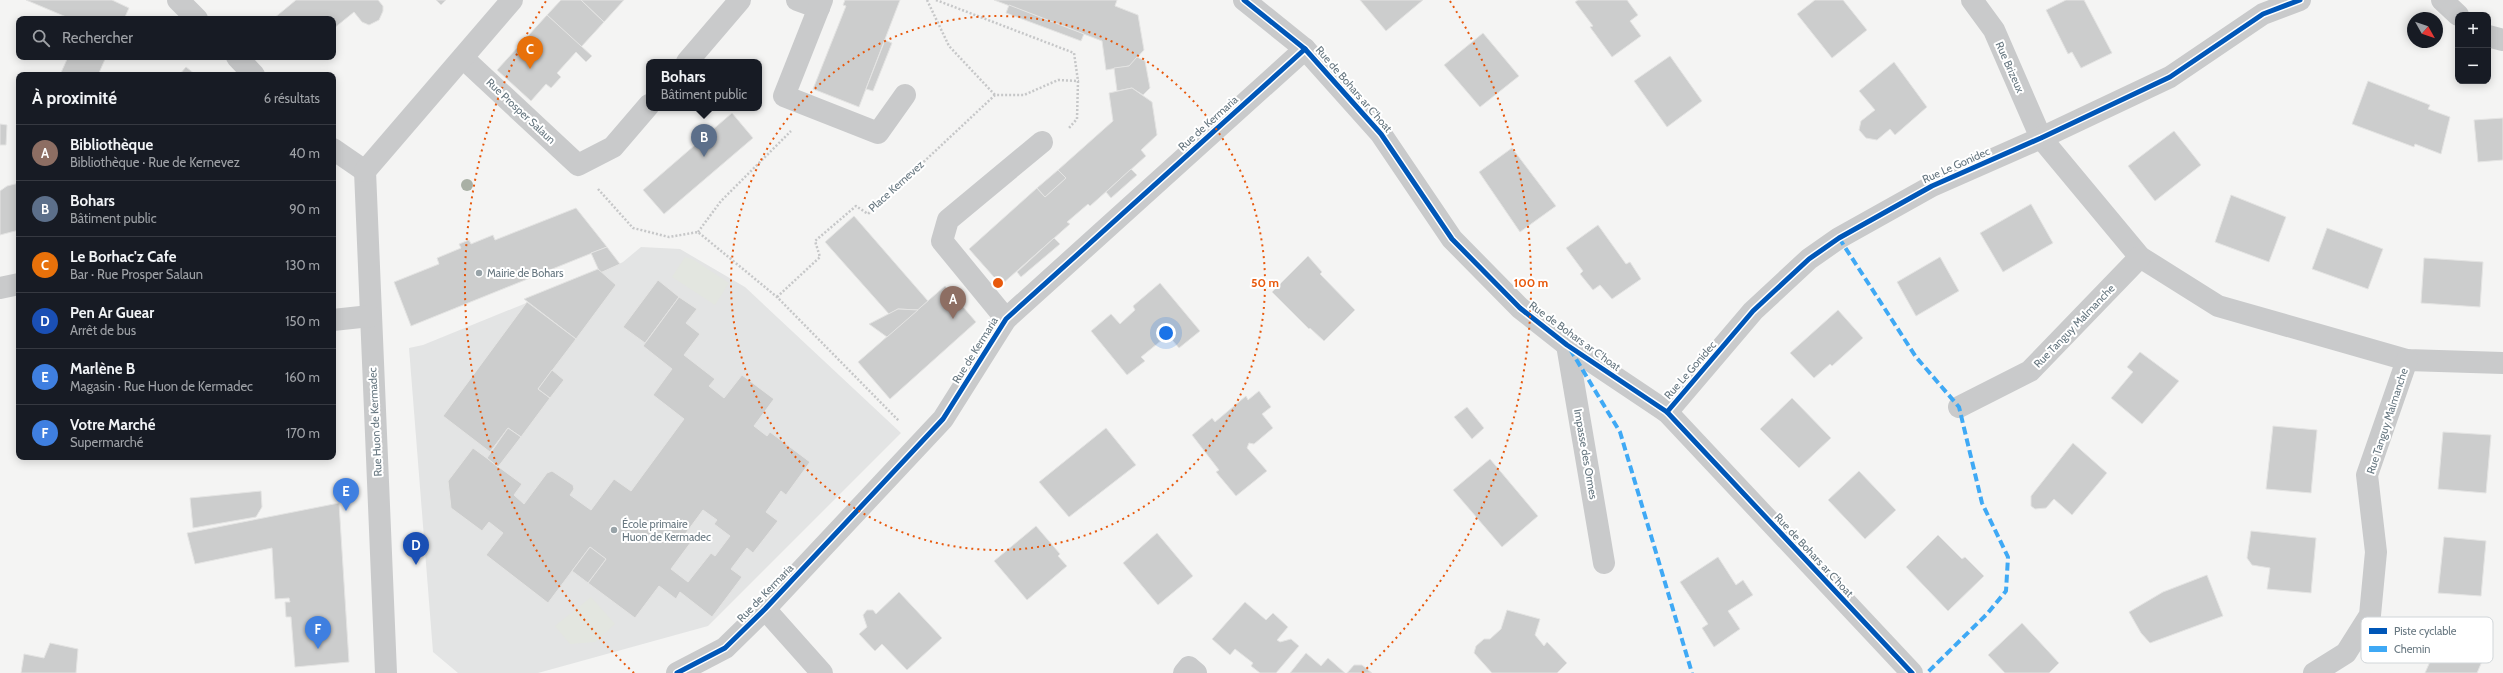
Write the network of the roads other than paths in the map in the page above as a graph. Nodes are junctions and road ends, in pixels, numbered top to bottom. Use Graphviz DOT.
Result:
graph roads {
  1 [pos="178,0"];
  2 [pos="512,0"];
  3 [pos="740,0"];
  4 [pos="796,0"];
  5 [pos="1244,0"];
  6 [pos="1972,0"];
  7 [pos="2300,0"];
  8 [pos="2442,0"];
  9 [pos="820,4"];
  10 [pos="2455,12"];
  11 [pos="194,16"];
  12 [pos="2491,37"];
  13 [pos="2503,40"];
  14 [pos="1305,49"];
  15 [pos="463,58"];
  16 [pos="690,59"];
  17 [pos="240,60"];
  18 [pos="251,72"];
  19 [pos="905,95"];
  20 [pos="646,108"];
  21 [pos="2041,138"];
  22 [pos="1042,142"];
  23 [pos="336,150"];
  24 [pos="365,171"];
  25 [pos="2140,258"];
  26 [pos="16,285"];
  27 [pos="0,288"];
  28 [pos="370,316"];
  29 [pos="1006,318"];
  30 [pos="336,320"];
  31 [pos="1567,345"];
  32 [pos="2407,360"];
  33 [pos="2503,363"];
  34 [pos="1959,408"];
  35 [pos="1667,412"];
  36 [pos="1604,563"];
  37 [pos="765,609"];
  38 [pos="2369,617"];
  39 [pos="2361,629"];
  40 [pos="386,673"];
  41 [pos="677,673"];
  42 [pos="822,673"];
  43 [pos="1912,673"];
  44 [pos="2314,673"];
  1 -- 11 [label="street"];
  2 -- 15 [label="street"];
  3 -- 16 [label="street"];
  4 -- 9 [label="street"];
  5 -- 14 [label="street, Rue de Bohars ar C'hoat"];
  6 -- 21 [label="street, Rue Brizeux"];
  7 -- 21 [label="street, Rue Le Gonidec"];
  8 -- 10 [label="street"];
  9 -- 19 [label="street"];
  12 -- 13 [label="street"];
  14 -- 29 [label="street, Rue de Kermaria"];
  14 -- 31 [label="street, Rue de Bohars ar C'hoat"];
  15 -- 20 [label="street, Rue Prosper Salaun"];
  15 -- 24 [label="street"];
  17 -- 18 [label="street"];
  21 -- 25 [label="street, Rue Tanguy Malmanche"];
  21 -- 35 [label="street, Rue Le Gonidec"];
  22 -- 29 [label="street"];
  23 -- 24 [label="street"];
  24 -- 28 [label="street, Rue Huon de Kermadec"];
  25 -- 32 [label="street, Rue Tanguy Malmanche"];
  25 -- 34 [label="street, Rue Tanguy Malmanche"];
  26 -- 27 [label="street"];
  28 -- 30 [label="street"];
  28 -- 40 [label="street, Rue Huon de Kermadec"];
  29 -- 37 [label="street, Rue de Kermaria"];
  31 -- 35 [label="street, Rue de Bohars ar C'hoat"];
  31 -- 36 [label="street, Impasse des Ormes"];
  32 -- 33 [label="street, Rue Tanguy Malmanche"];
  32 -- 38 [label="street, Rue Tanguy Malmanche"];
  35 -- 43 [label="street, Rue de Bohars ar C'hoat"];
  37 -- 41 [label="street, Rue de Kermaria"];
  37 -- 42 [label="street"];
  39 -- 44 [label="street, Rue Tanguy Malmanche"];
}
